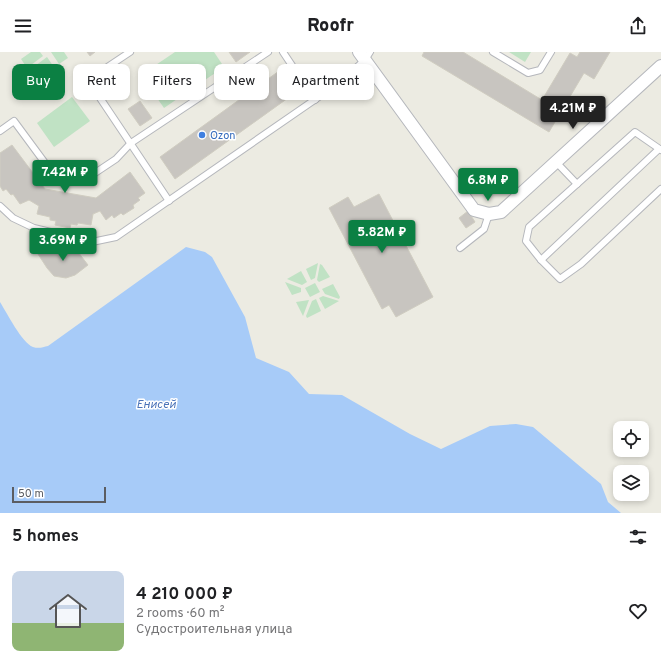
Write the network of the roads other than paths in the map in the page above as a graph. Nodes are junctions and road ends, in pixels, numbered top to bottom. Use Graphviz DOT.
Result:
graph roads {
  1 [pos="130,52"];
  2 [pos="268,52"];
  3 [pos="283,52"];
  4 [pos="494,52"];
  5 [pos="551,52"];
  6 [pos="365,55"];
  7 [pos="291,64"];
  8 [pos="357,64"];
  9 [pos="661,66"];
  10 [pos="315,100"];
  11 [pos="0,131"];
  12 [pos="131,143"];
  13 [pos="660,150"];
  14 [pos="556,162"];
  15 [pos="577,184"];
  16 [pos="661,189"];
  17 [pos="169,201"];
  18 [pos="0,206"];
  19 [pos="489,214"];
  20 [pos="460,248"];
  21 [pos="541,260"];
  1 -- 12 [label="lane"];
  2 -- 12 [label="lane"];
  3 -- 7 [label="lane"];
  4 -- 5 [label="lane"];
  6 -- 8 [label="lane"];
  6 -- 19 [label="street"];
  9 -- 14 [label="street"];
  10 -- 17 [label="lane"];
  11 -- 12 [label="lane"];
  12 -- 17 [label="lane"];
  13 -- 15 [label="lane"];
  13 -- 21 [label="lane"];
  14 -- 15 [label="lane"];
  14 -- 19 [label="street"];
  15 -- 21 [label="lane"];
  16 -- 21 [label="lane"];
  17 -- 18 [label="lane"];
  19 -- 20 [label="lane"];
}
